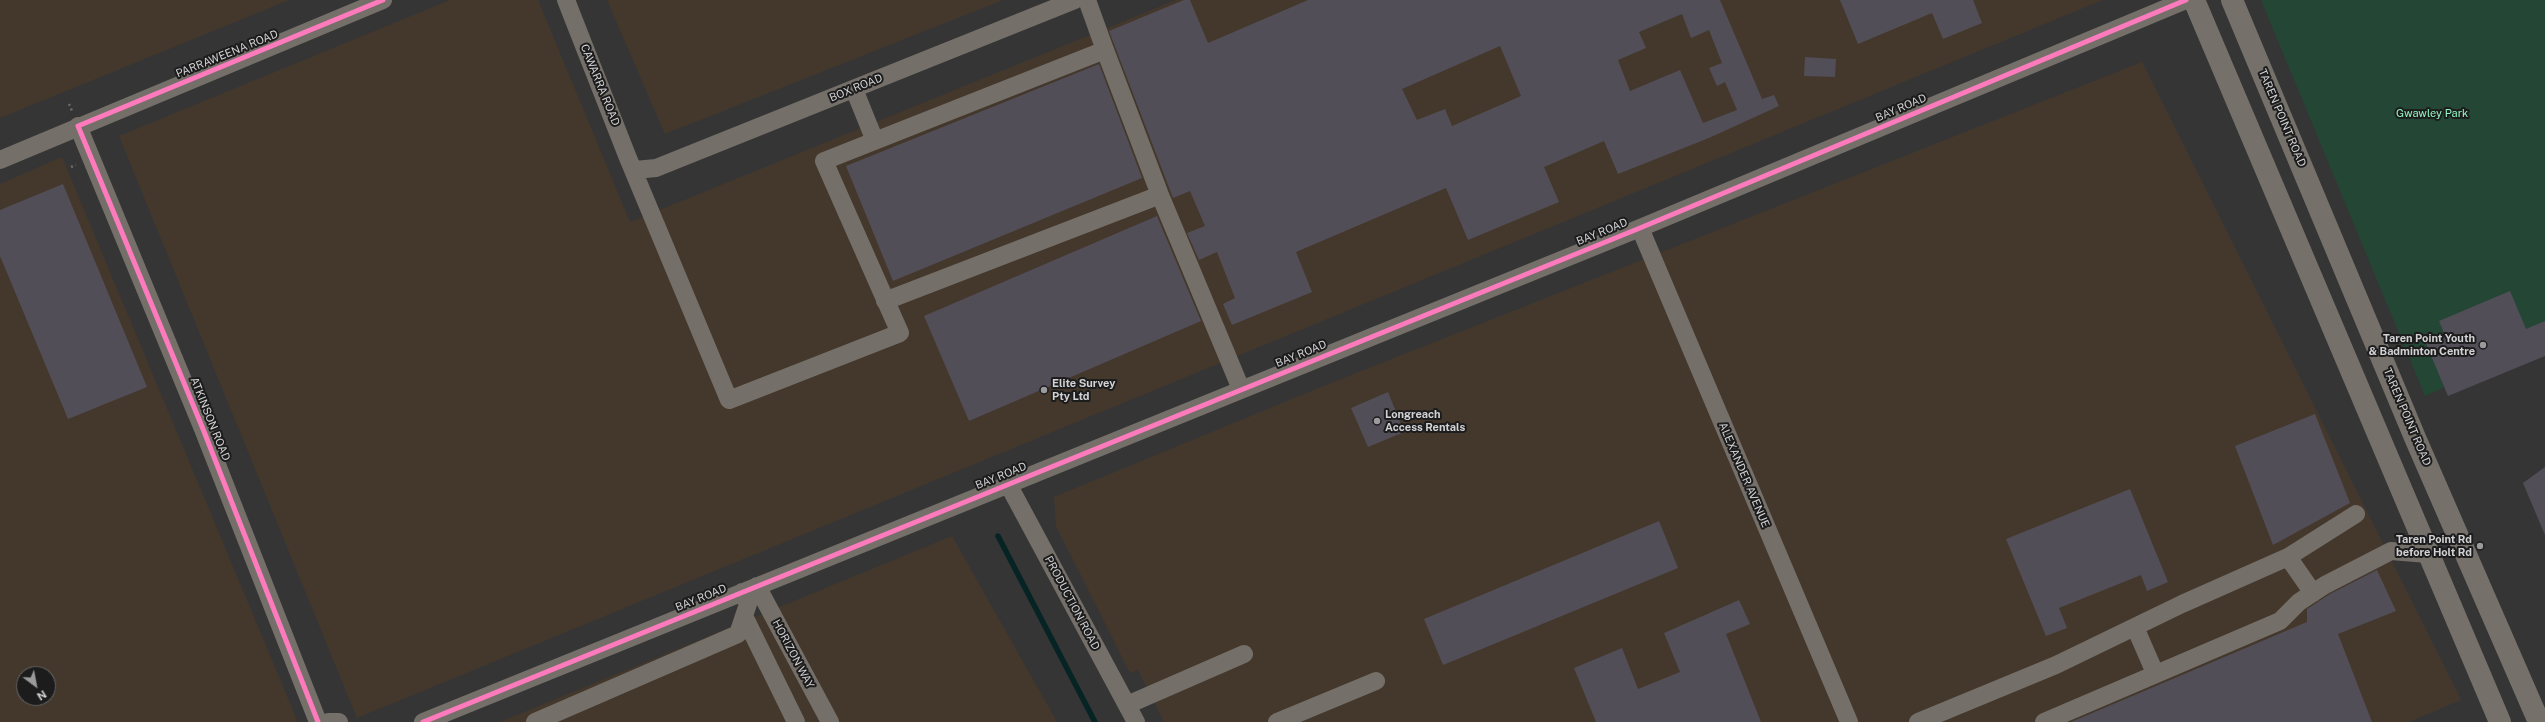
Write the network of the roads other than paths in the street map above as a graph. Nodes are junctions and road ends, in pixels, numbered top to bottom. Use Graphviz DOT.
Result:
graph roads {
  1 [pos="383,0"];
  2 [pos="566,0"];
  3 [pos="1075,0"];
  4 [pos="1087,0"];
  5 [pos="2186,0"];
  6 [pos="2194,0"];
  7 [pos="2232,0"];
  8 [pos="1105,50"];
  9 [pos="854,89"];
  10 [pos="78,126"];
  11 [pos="875,141"];
  12 [pos="0,160"];
  13 [pos="635,170"];
  14 [pos="1160,194"];
  15 [pos="1640,228"];
  16 [pos="885,300"];
  17 [pos="1241,390"];
  18 [pos="1008,484"];
  19 [pos="2356,514"];
  20 [pos="2428,554"];
  21 [pos="2288,557"];
  22 [pos="749,589"];
  23 [pos="2313,593"];
  24 [pos="744,618"];
  25 [pos="2135,627"];
  26 [pos="1244,654"];
  27 [pos="2155,672"];
  28 [pos="1376,681"];
  29 [pos="1127,705"];
  30 [pos="318,722"];
  31 [pos="328,722"];
  32 [pos="339,722"];
  33 [pos="423,722"];
  34 [pos="535,722"];
  35 [pos="796,722"];
  36 [pos="830,722"];
  37 [pos="1136,722"];
  38 [pos="1277,722"];
  39 [pos="1849,722"];
  40 [pos="1918,722"];
  41 [pos="2044,722"];
  42 [pos="2500,722"];
  43 [pos="2539,722"];
  1 -- 10 [label="street, PARRAWEENA ROAD"];
  2 -- 13 [label="street, CAWARRA ROAD"];
  3 -- 9 [label="street, BOX ROAD"];
  4 -- 8 [label="street"];
  5 -- 15 [label="street, BAY ROAD"];
  6 -- 20 [label="main road"];
  7 -- 43 [label="main road, TAREN POINT ROAD"];
  8 -- 11 [label="street"];
  8 -- 14 [label="street"];
  9 -- 11 [label="street"];
  9 -- 13 [label="street, BOX ROAD"];
  10 -- 12 [label="street, PARRAWEENA ROAD"];
  10 -- 30 [label="street, ATKINSON ROAD"];
  11 -- 16 [label="street"];
  13 -- 16 [label="street, CAWARRA ROAD"];
  14 -- 16 [label="street"];
  14 -- 17 [label="street"];
  15 -- 17 [label="street, BAY ROAD"];
  15 -- 39 [label="street, ALEXANDER AVENUE"];
  17 -- 18 [label="street, BAY ROAD"];
  18 -- 22 [label="street, BAY ROAD"];
  18 -- 29 [label="street, PRODUCTION ROAD"];
  19 -- 21 [label="street"];
  20 -- 23 [label="street"];
  20 -- 42 [label="main road"];
  21 -- 23 [label="street"];
  21 -- 25 [label="street"];
  22 -- 24 [label="street"];
  22 -- 33 [label="street, BAY ROAD"];
  22 -- 36 [label="street, HORIZON WAY"];
  23 -- 27 [label="street"];
  24 -- 34 [label="street"];
  24 -- 35 [label="street"];
  25 -- 27 [label="street"];
  25 -- 40 [label="street"];
  26 -- 29 [label="street"];
  27 -- 41 [label="street"];
  28 -- 38 [label="street"];
  29 -- 37 [label="street, PRODUCTION ROAD"];
  31 -- 32 [label="street"];
}
